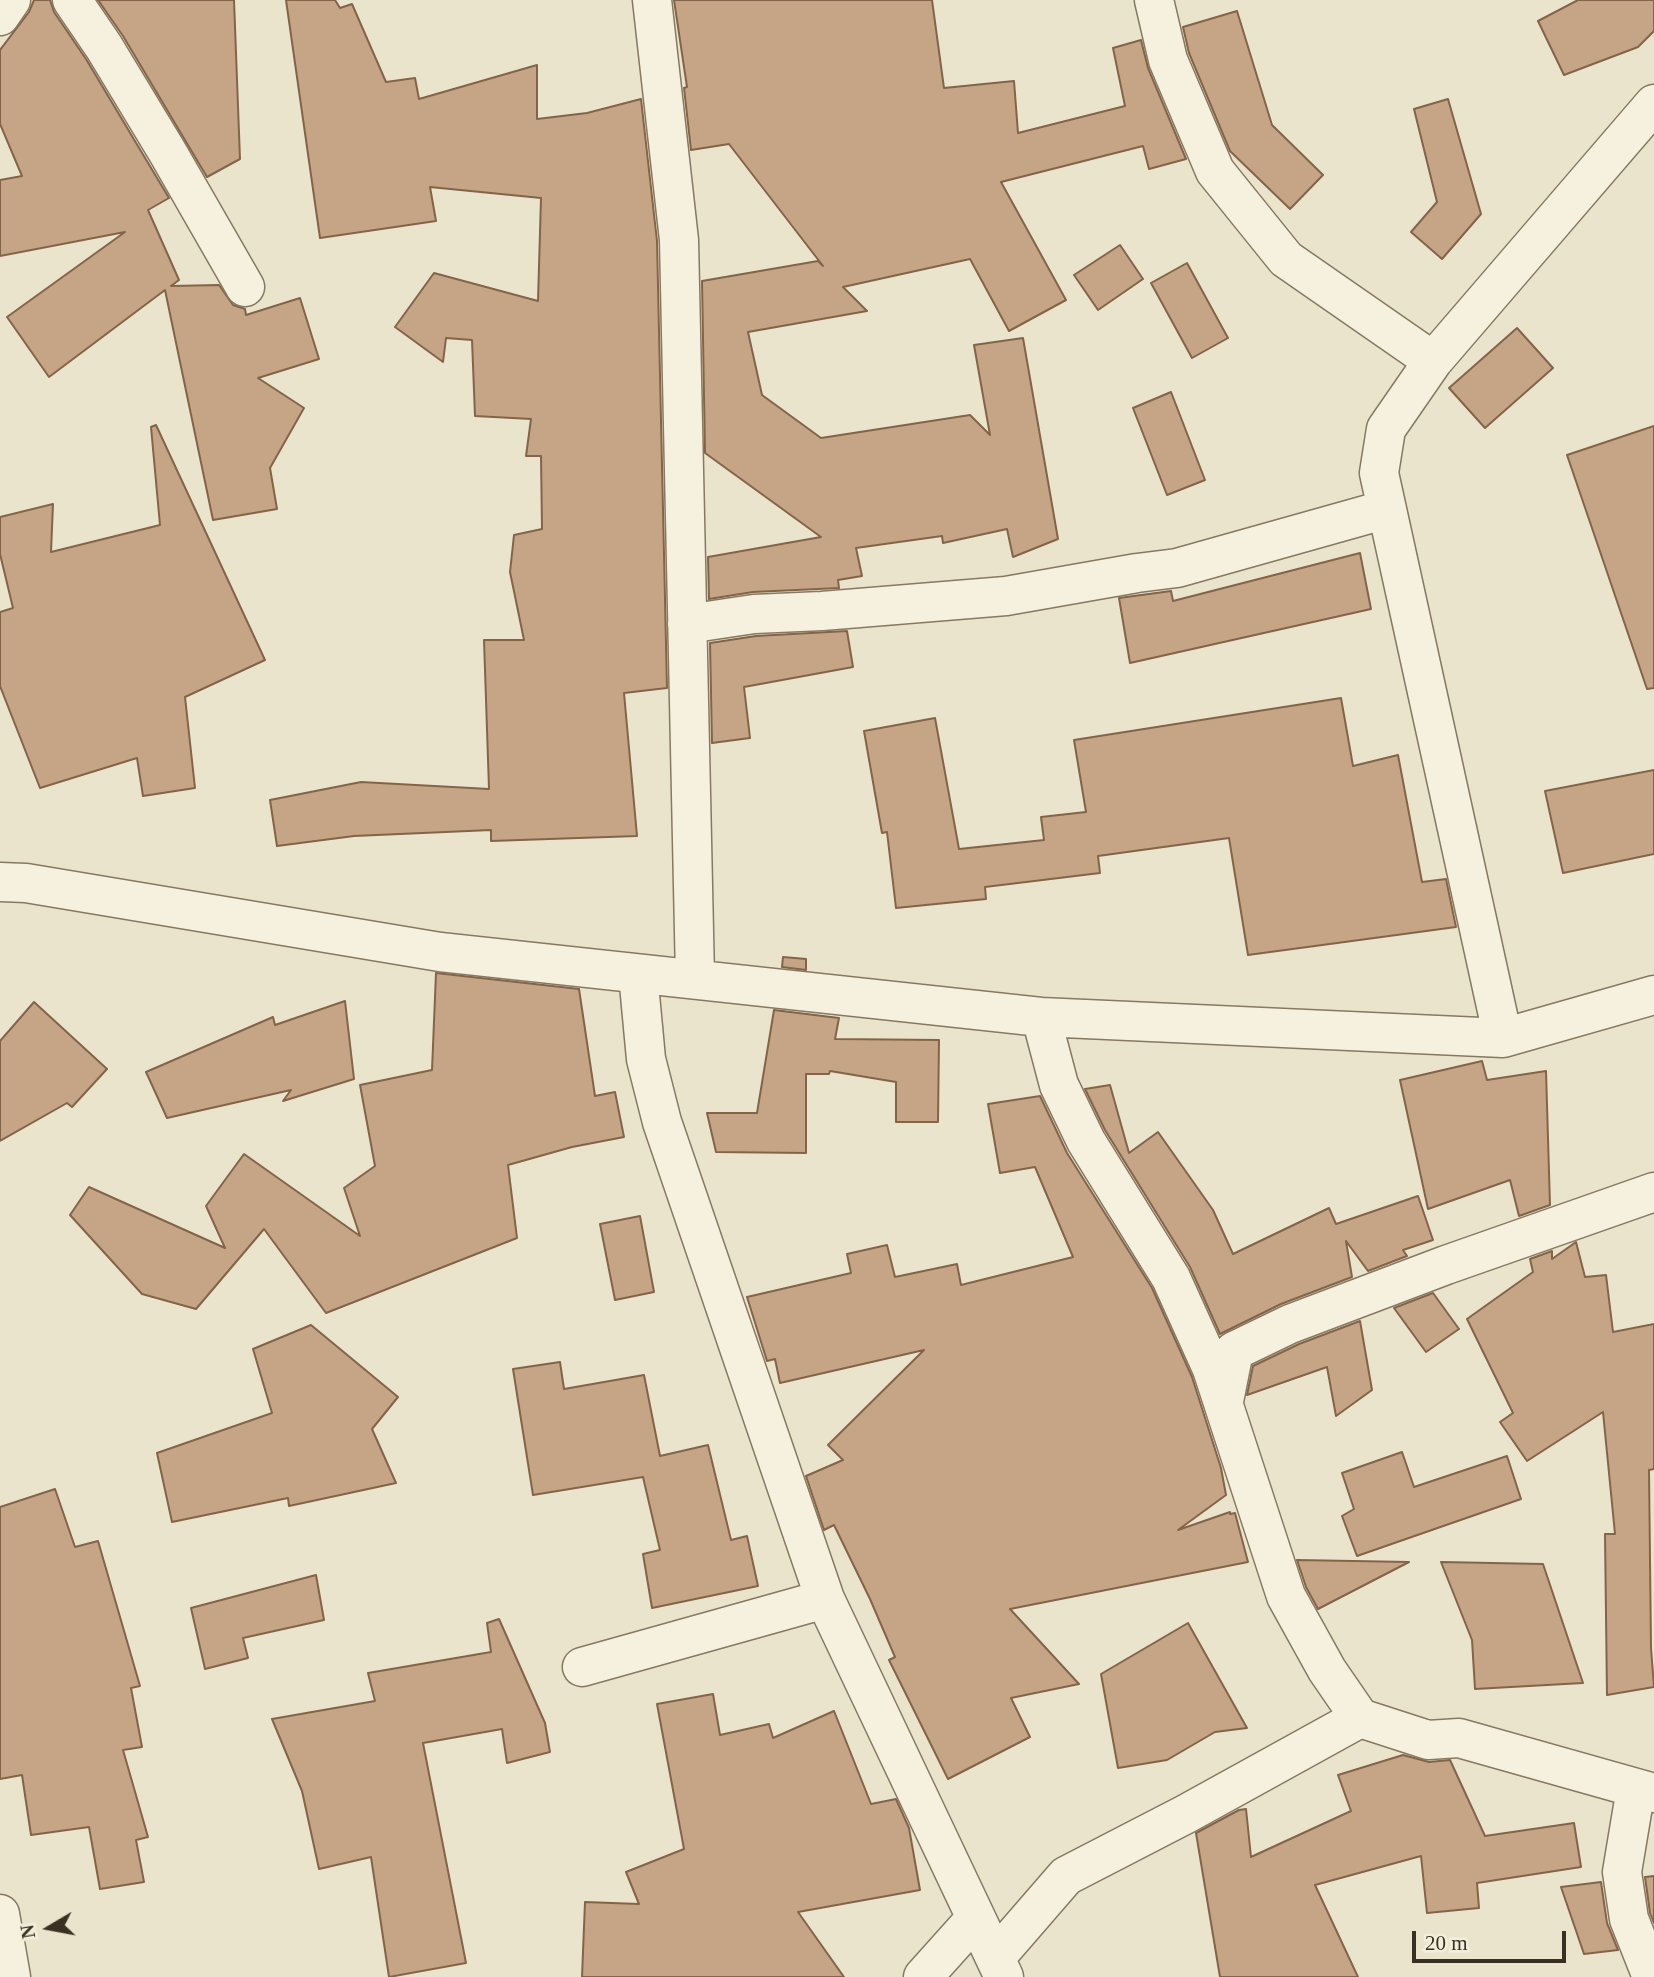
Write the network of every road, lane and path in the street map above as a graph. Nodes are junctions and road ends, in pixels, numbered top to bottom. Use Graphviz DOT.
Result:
graph roads {
  1 [pos="11,0"];
  2 [pos="72,0"];
  3 [pos="652,0"];
  4 [pos="1154,0"];
  5 [pos="0,16"];
  6 [pos="1654,104"];
  7 [pos="245,287"];
  8 [pos="1433,361"];
  9 [pos="1387,509"];
  10 [pos="687,624"];
  11 [pos="13,882"];
  12 [pos="0,912"];
  13 [pos="638,974"];
  14 [pos="695,978"];
  15 [pos="1654,995"];
  16 [pos="1041,1017"];
  17 [pos="1503,1038"];
  18 [pos="1654,1192"];
  19 [pos="1224,1403"];
  20 [pos="825,1599"];
  21 [pos="582,1667"];
  22 [pos="1360,1718"];
  23 [pos="1645,1791"];
  24 [pos="0,1914"];
  25 [pos="975,1919"];
  26 [pos="999,1968"];
  27 [pos="11,1977"];
  28 [pos="923,1977"];
  29 [pos="1652,1977"];
  1 -- 5 [label="street"];
  2 -- 7 [label="street"];
  3 -- 10 [label="street"];
  4 -- 8 [label="street"];
  6 -- 8 [label="street"];
  8 -- 9 [label="street"];
  9 -- 10 [label="street"];
  9 -- 17 [label="street"];
  10 -- 14 [label="street"];
  11 -- 12 [label="street"];
  11 -- 13 [label="street"];
  13 -- 14 [label="street"];
  13 -- 20 [label="street"];
  14 -- 16 [label="street"];
  15 -- 17 [label="street"];
  16 -- 17 [label="street"];
  16 -- 19 [label="street"];
  18 -- 19 [label="street"];
  19 -- 22 [label="street"];
  20 -- 21 [label="street"];
  20 -- 25 [label="street"];
  22 -- 23 [label="street"];
  22 -- 26 [label="street"];
  23 -- 29 [label="street"];
  24 -- 27 [label="street"];
  25 -- 26 [label="street"];
  25 -- 28 [label="street"];
}
